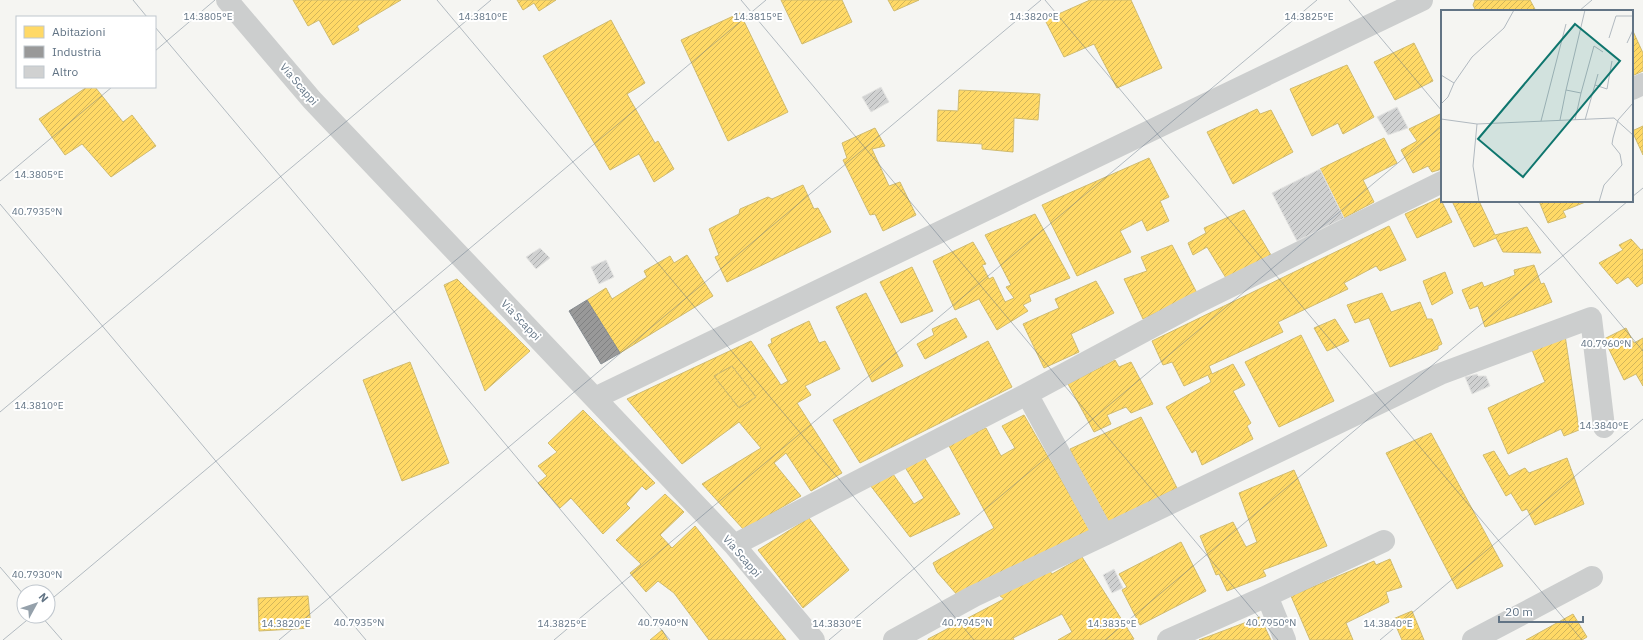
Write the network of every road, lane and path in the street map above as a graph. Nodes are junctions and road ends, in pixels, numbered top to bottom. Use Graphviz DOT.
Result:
graph roads {
  1 [pos="227,0"];
  2 [pos="1422,0"];
  3 [pos="1643,84"];
  4 [pos="1633,89"];
  5 [pos="1441,182"];
  6 [pos="1027,394"];
  7 [pos="595,398"];
  8 [pos="1604,427"];
  9 [pos="1104,535"];
  10 [pos="1384,541"];
  11 [pos="734,546"];
  12 [pos="1592,577"];
  13 [pos="1267,596"];
  14 [pos="814,640"];
  15 [pos="894,640"];
  16 [pos="1168,640"];
  17 [pos="1286,640"];
  18 [pos="1473,640"];
  1 -- 7 [label="street, Via Scappi"];
  2 -- 7 [label="street"];
  3 -- 4 [label="street"];
  5 -- 6 [label="street"];
  6 -- 9 [label="street"];
  6 -- 11 [label="street"];
  7 -- 11 [label="street, Via Scappi"];
  8 -- 9 [label="street"];
  9 -- 15 [label="street"];
  10 -- 13 [label="street"];
  11 -- 14 [label="street, Via Scappi"];
  12 -- 18 [label="street"];
  13 -- 16 [label="street"];
  13 -- 17 [label="street"];
}
